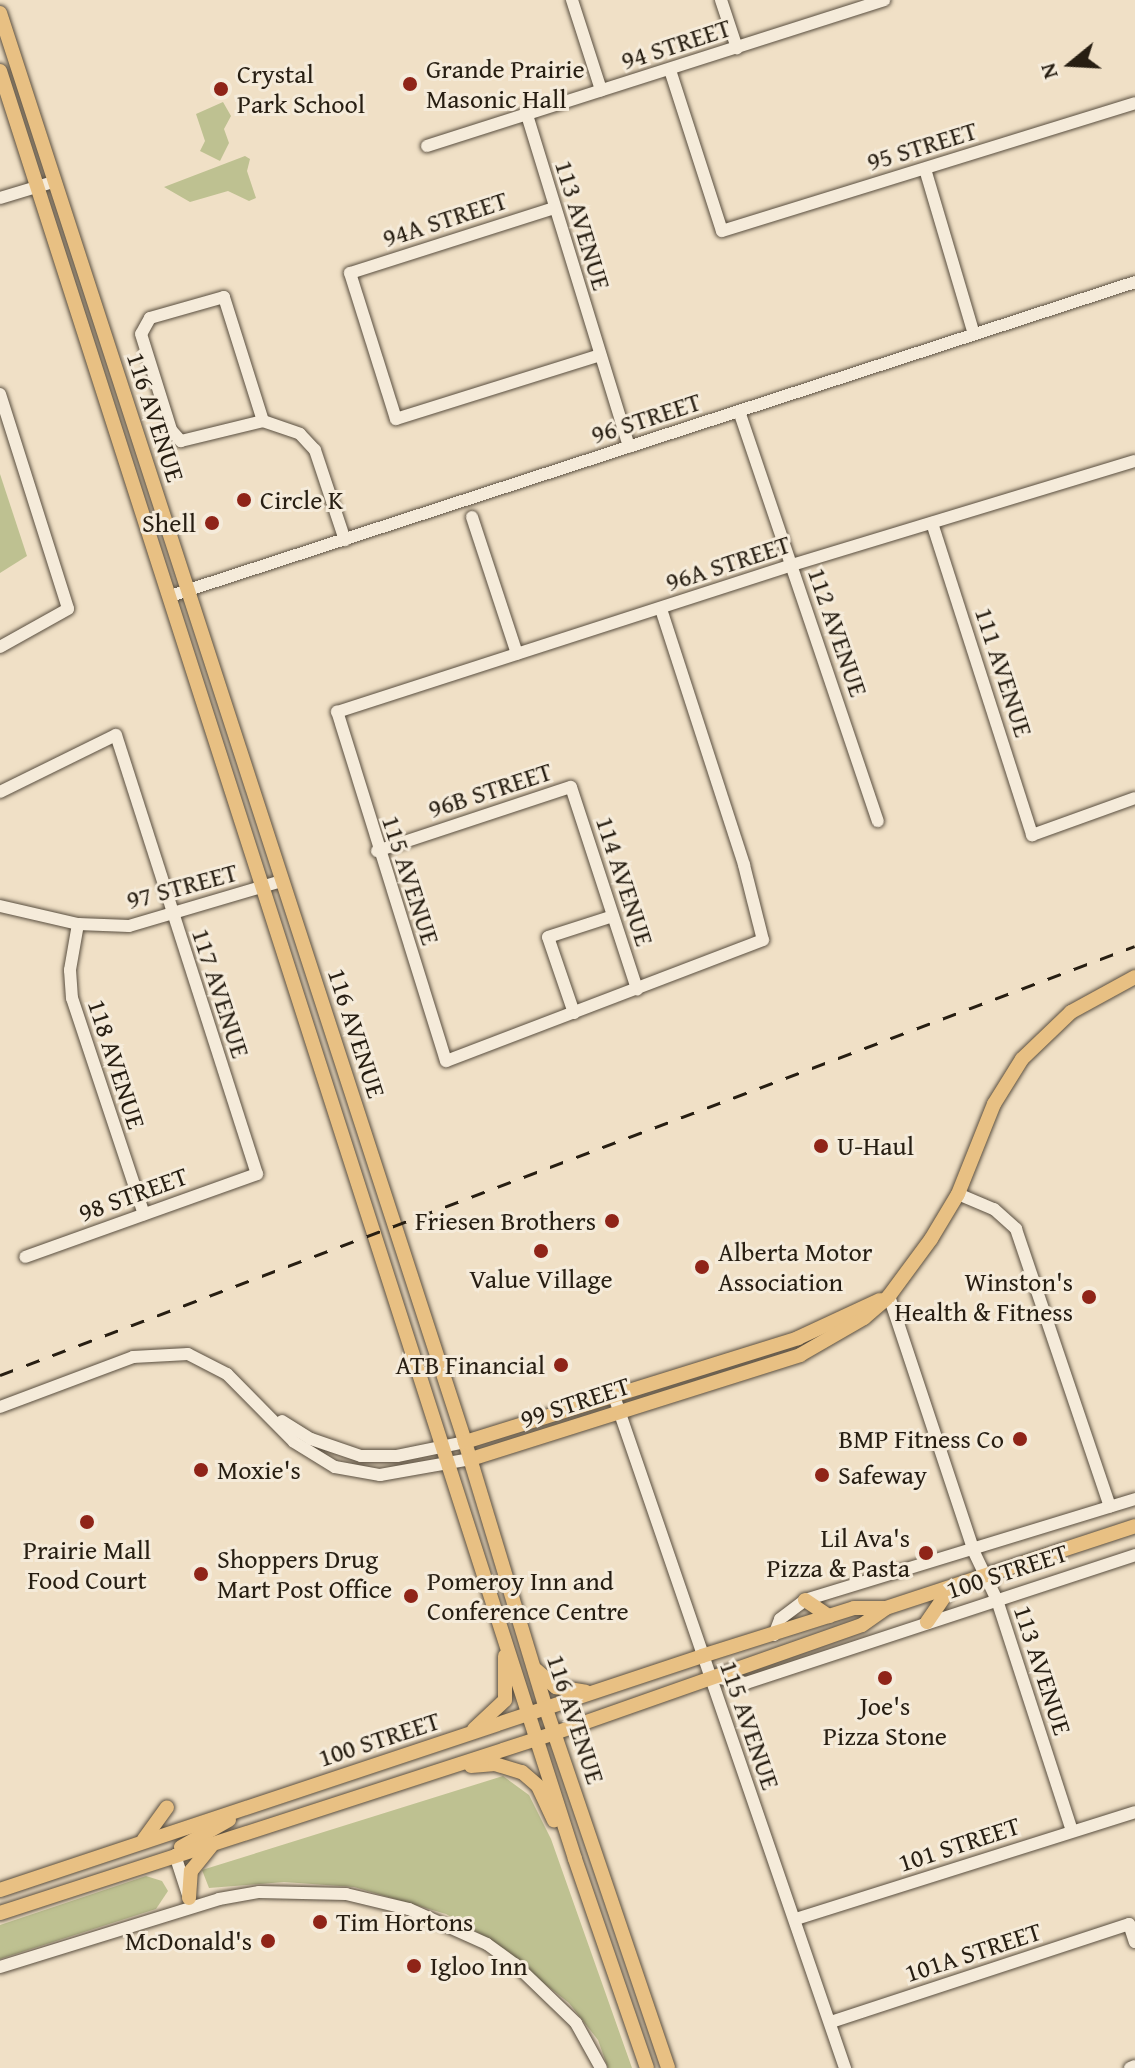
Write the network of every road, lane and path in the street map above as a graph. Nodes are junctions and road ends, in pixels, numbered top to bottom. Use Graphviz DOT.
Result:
graph roads {
  1 [pos="572,0"];
  2 [pos="721,0"];
  3 [pos="884,0"];
  4 [pos="0,13"];
  5 [pos="737,48"];
  6 [pos="670,70"];
  7 [pos="0,71"];
  8 [pos="601,90"];
  9 [pos="1135,103"];
  10 [pos="527,115"];
  11 [pos="427,146"];
  12 [pos="925,169"];
  13 [pos="53,182"];
  14 [pos="37,187"];
  15 [pos="0,198"];
  16 [pos="554,208"];
  17 [pos="1135,282"];
  18 [pos="974,334"];
  19 [pos="600,355"];
  20 [pos="0,394"];
  21 [pos="739,411"];
  22 [pos="263,421"];
  23 [pos="5,429"];
  24 [pos="629,447"];
  25 [pos="1135,461"];
  26 [pos="472,517"];
  27 [pos="932,523"];
  28 [pos="345,540"];
  29 [pos="792,565"];
  30 [pos="188,590"];
  31 [pos="170,596"];
  32 [pos="661,609"];
  33 [pos="0,647"];
  34 [pos="517,654"];
  35 [pos="337,712"];
  36 [pos="571,787"];
  37 [pos="0,792"];
  38 [pos="1135,798"];
  39 [pos="878,821"];
  40 [pos="377,851"];
  41 [pos="282,881"];
  42 [pos="265,886"];
  43 [pos="0,906"];
  44 [pos="172,914"];
  45 [pos="613,916"];
  46 [pos="78,924"];
  47 [pos="1135,977"];
  48 [pos="637,989"];
  49 [pos="574,1013"];
  50 [pos="257,1174"];
  51 [pos="958,1194"];
  52 [pos="144,1214"];
  53 [pos="404,1253"];
  54 [pos="25,1257"];
  55 [pos="386,1259"];
  56 [pos="889,1296"];
  57 [pos="614,1396"];
  58 [pos="0,1407"];
  59 [pos="620,1412"];
  60 [pos="274,1417"];
  61 [pos="465,1442"];
  62 [pos="444,1447"];
  63 [pos="471,1459"];
  64 [pos="449,1464"];
  65 [pos="1135,1499"];
  66 [pos="1110,1507"];
  67 [pos="1135,1526"];
  68 [pos="974,1552"];
  69 [pos="1135,1555"];
  70 [pos="986,1576"];
  71 [pos="951,1587"];
  72 [pos="805,1600"];
  73 [pos="997,1600"];
  74 [pos="886,1608"];
  75 [pos="829,1616"];
  76 [pos="927,1622"];
  77 [pos="503,1631"];
  78 [pos="774,1635"];
  79 [pos="702,1656"];
  80 [pos="534,1668"];
  81 [pos="711,1676"];
  82 [pos="599,1692"];
  83 [pos="546,1709"];
  84 [pos="529,1715"];
  85 [pos="555,1733"];
  86 [pos="467,1735"];
  87 [pos="536,1739"];
  88 [pos="443,1768"];
  89 [pos="257,1804"];
  90 [pos="167,1807"];
  91 [pos="1135,1812"];
  92 [pos="178,1831"];
  93 [pos="1072,1831"];
  94 [pos="137,1844"];
  95 [pos="215,1844"];
  96 [pos="175,1855"];
  97 [pos="575,1859"];
  98 [pos="86,1885"];
  99 [pos="0,1890"];
  100 [pos="190,1902"];
  101 [pos="0,1913"];
  102 [pos="796,1919"];
  103 [pos="1135,1942"];
  104 [pos="0,1967"];
  105 [pos="831,2022"];
  106 [pos="601,2068"];
  107 [pos="647,2068"];
  108 [pos="668,2068"];
  109 [pos="845,2068"];
  1 -- 8 [label="street"];
  2 -- 5 [label="street"];
  3 -- 5 [label="street, 94 STREET"];
  4 -- 13 [label="main road, 116 AVENUE"];
  5 -- 6 [label="street, 94 STREET"];
  6 -- 8 [label="street, 94 STREET"];
  6 -- 12 [label="street, 95 STREET"];
  7 -- 14 [label="main road, 116 AVENUE"];
  8 -- 10 [label="street, 94 STREET"];
  9 -- 12 [label="street, 95 STREET"];
  10 -- 11 [label="street"];
  10 -- 16 [label="street, 113 AVENUE"];
  12 -- 18 [label="street"];
  13 -- 14 [label="street"];
  13 -- 30 [label="main road, 116 AVENUE"];
  14 -- 15 [label="street"];
  14 -- 31 [label="main road, 116 AVENUE"];
  16 -- 19 [label="street, 113 AVENUE"];
  16 -- 19 [label="street, 94A STREET"];
  17 -- 18 [label="street, 96 STREET"];
  18 -- 21 [label="street, 96 STREET"];
  19 -- 24 [label="street, 113 AVENUE"];
  20 -- 23 [label="street"];
  21 -- 24 [label="street, 96 STREET"];
  21 -- 29 [label="street, 112 AVENUE"];
  22 -- 22 [label="street"];
  22 -- 28 [label="street"];
  23 -- 33 [label="street"];
  24 -- 28 [label="street, 96 STREET"];
  25 -- 27 [label="street, 96A STREET"];
  26 -- 34 [label="street"];
  27 -- 29 [label="street, 96A STREET"];
  27 -- 38 [label="street, 111 AVENUE"];
  28 -- 30 [label="street, 96 STREET"];
  29 -- 32 [label="street, 96A STREET"];
  29 -- 39 [label="street, 112 AVENUE"];
  30 -- 31 [label="street, 96 STREET"];
  30 -- 41 [label="main road, 116 AVENUE"];
  31 -- 42 [label="main road, 116 AVENUE"];
  32 -- 34 [label="street, 96A STREET"];
  32 -- 48 [label="street"];
  34 -- 35 [label="street, 96A STREET"];
  35 -- 40 [label="street, 115 AVENUE"];
  36 -- 40 [label="street, 96B STREET"];
  36 -- 45 [label="street, 114 AVENUE"];
  37 -- 44 [label="street, 117 AVENUE"];
  40 -- 49 [label="street, 115 AVENUE"];
  41 -- 42 [label="street, 97 STREET"];
  41 -- 53 [label="main road, 116 AVENUE"];
  42 -- 44 [label="street, 97 STREET"];
  42 -- 55 [label="main road, 116 AVENUE"];
  43 -- 46 [label="street, 97 STREET"];
  44 -- 46 [label="street, 97 STREET"];
  44 -- 50 [label="street, 117 AVENUE"];
  45 -- 48 [label="street, 114 AVENUE"];
  45 -- 49 [label="street"];
  46 -- 52 [label="street, 118 AVENUE"];
  47 -- 51 [label="main road, 99 STREET"];
  48 -- 49 [label="street"];
  50 -- 52 [label="street, 98 STREET"];
  51 -- 56 [label="main road, 99 STREET"];
  51 -- 66 [label="street"];
  52 -- 54 [label="street, 98 STREET"];
  53 -- 55 [label="main road"];
  53 -- 61 [label="main road, 116 AVENUE"];
  55 -- 62 [label="main road, 116 AVENUE"];
  56 -- 57 [label="main road, 99 STREET"];
  56 -- 59 [label="main road, 99 STREET"];
  56 -- 68 [label="street, 113 AVENUE"];
  57 -- 59 [label="street, 115 AVENUE"];
  57 -- 61 [label="main road, 99 STREET"];
  58 -- 60 [label="street, 99 STREET"];
  59 -- 63 [label="main road, 99 STREET"];
  59 -- 79 [label="street, 115 AVENUE"];
  60 -- 62 [label="street, 99 STREET"];
  60 -- 64 [label="street, 99 STREET"];
  61 -- 62 [label="street, 99 STREET"];
  61 -- 63 [label="main road, 116 AVENUE"];
  62 -- 64 [label="main road, 116 AVENUE"];
  63 -- 64 [label="street, 99 STREET"];
  63 -- 80 [label="main road, 116 AVENUE"];
  64 -- 77 [label="main road, 116 AVENUE"];
  65 -- 66 [label="street, 100 STREET"];
  66 -- 68 [label="street, 100 STREET"];
  67 -- 70 [label="main road, 100 STREET"];
  68 -- 70 [label="street, 113 AVENUE"];
  68 -- 72 [label="street, 100 STREET"];
  69 -- 73 [label="street, 100 STREET"];
  70 -- 71 [label="main road, 100 STREET"];
  70 -- 73 [label="street, 113 AVENUE"];
  71 -- 74 [label="main road, 100 STREET"];
  71 -- 76 [label="main road"];
  72 -- 75 [label="main road"];
  72 -- 78 [label="street, 100 STREET"];
  73 -- 76 [label="street, 100 STREET"];
  73 -- 93 [label="street, 113 AVENUE"];
  74 -- 75 [label="main road, 100 STREET"];
  74 -- 81 [label="main road, 100 STREET"];
  75 -- 78 [label="main road, 100 STREET"];
  76 -- 81 [label="street, 100 STREET"];
  77 -- 84 [label="main road, 116 AVENUE"];
  77 -- 86 [label="main road"];
  78 -- 79 [label="main road, 100 STREET"];
  79 -- 81 [label="street, 115 AVENUE"];
  79 -- 82 [label="main road, 100 STREET"];
  80 -- 82 [label="main road"];
  80 -- 83 [label="main road, 116 AVENUE"];
  81 -- 85 [label="main road, 100 STREET"];
  81 -- 102 [label="street, 115 AVENUE"];
  82 -- 83 [label="main road, 100 STREET"];
  83 -- 84 [label="main road, 100 STREET"];
  83 -- 85 [label="main road, 116 AVENUE"];
  84 -- 86 [label="main road, 100 STREET"];
  84 -- 87 [label="main road, 116 AVENUE"];
  85 -- 87 [label="main road, 100 STREET"];
  85 -- 108 [label="main road, 116 AVENUE"];
  86 -- 89 [label="main road, 100 STREET"];
  87 -- 88 [label="main road, 100 STREET"];
  87 -- 97 [label="main road, 116 AVENUE"];
  88 -- 95 [label="main road, 100 STREET"];
  88 -- 97 [label="main road"];
  89 -- 92 [label="main road, 100 STREET"];
  89 -- 96 [label="main road"];
  90 -- 94 [label="main road"];
  91 -- 93 [label="street, 101 STREET"];
  92 -- 94 [label="main road, 100 STREET"];
  92 -- 98 [label="main road"];
  93 -- 102 [label="street, 101 STREET"];
  94 -- 99 [label="main road, 100 STREET"];
  95 -- 96 [label="main road, 100 STREET"];
  95 -- 100 [label="main road"];
  96 -- 98 [label="main road, 100 STREET"];
  96 -- 100 [label="street"];
  97 -- 107 [label="main road, 116 AVENUE"];
  98 -- 101 [label="main road, 100 STREET"];
  100 -- 104 [label="street"];
  100 -- 106 [label="street"];
  102 -- 105 [label="street, 115 AVENUE"];
  103 -- 105 [label="street, 101A STREET"];
  105 -- 109 [label="street, 115 AVENUE"];
}
